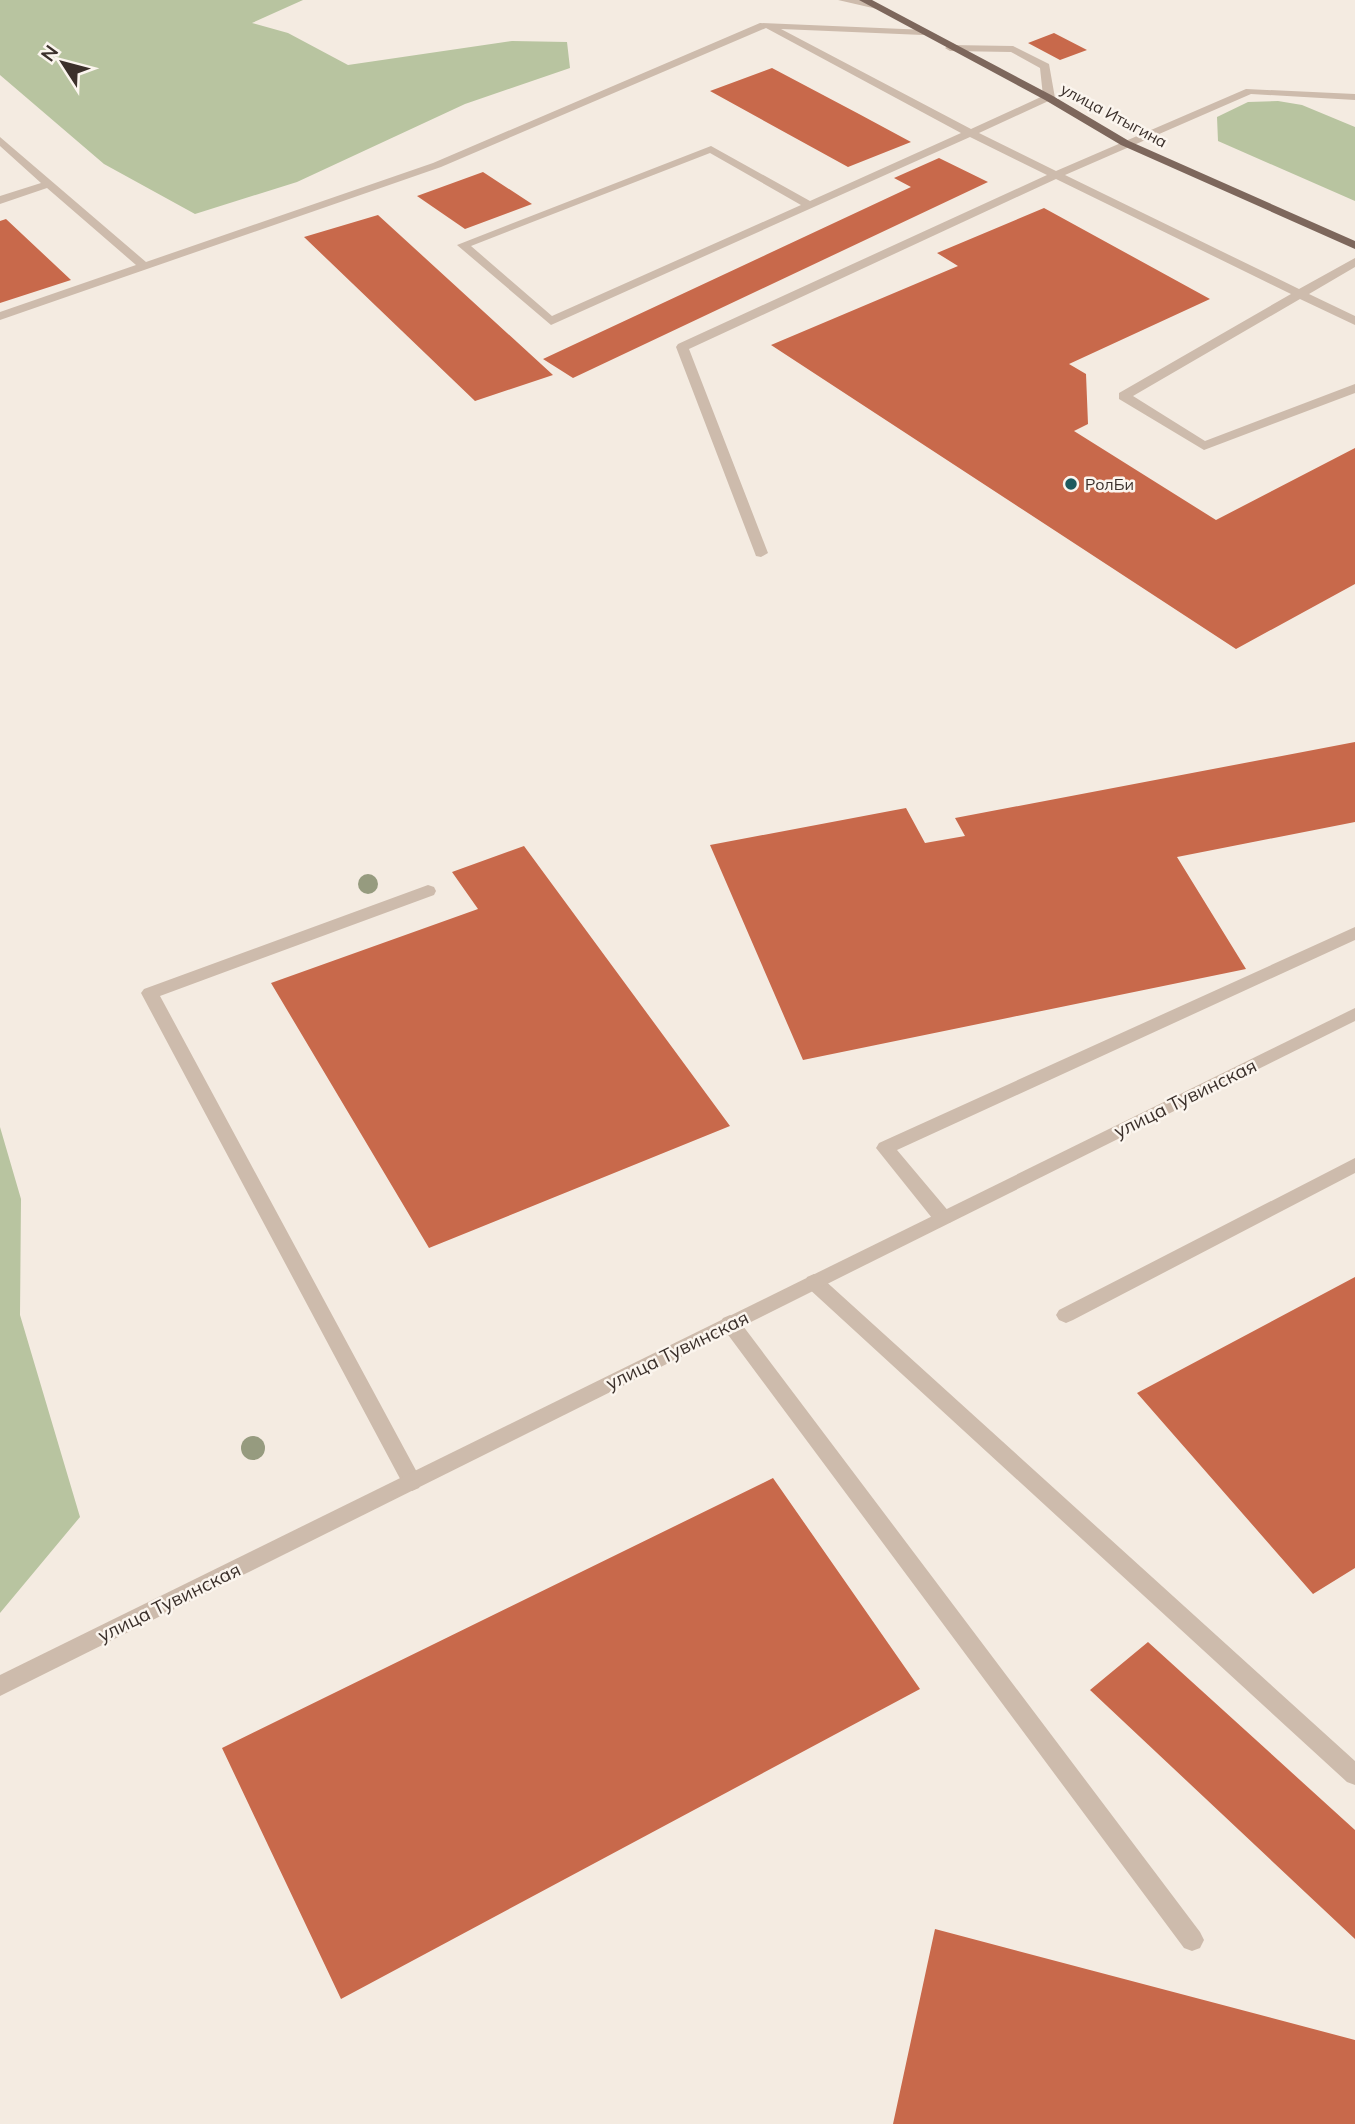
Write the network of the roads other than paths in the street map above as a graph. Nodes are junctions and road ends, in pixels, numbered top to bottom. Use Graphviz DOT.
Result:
graph roads {
  1 [pos="843,0"];
  2 [pos="864,0"];
  3 [pos="877,6"];
  4 [pos="764,25"];
  5 [pos="923,32"];
  6 [pos="950,48"];
  7 [pos="1355,97"];
  8 [pos="1049,98"];
  9 [pos="968,132"];
  10 [pos="0,140"];
  11 [pos="1125,143"];
  12 [pos="1055,175"];
  13 [pos="49,184"];
  14 [pos="0,200"];
  15 [pos="808,204"];
  16 [pos="1355,245"];
  17 [pos="1355,262"];
  18 [pos="145,267"];
  19 [pos="1301,293"];
  20 [pos="0,316"];
  21 [pos="1355,321"];
  22 [pos="1355,388"];
  23 [pos="761,553"];
  24 [pos="428,891"];
  25 [pos="1355,933"];
  26 [pos="1355,1014"];
  27 [pos="1355,1165"];
  28 [pos="943,1218"];
  29 [pos="814,1282"];
  30 [pos="1066,1315"];
  31 [pos="730,1323"];
  32 [pos="412,1482"];
  33 [pos="0,1686"];
  34 [pos="1355,1775"];
  35 [pos="1192,1940"];
  1 -- 3 [label="street"];
  2 -- 3 [label="main road, улица Итыгина"];
  3 -- 5 [label="main road, улица Итыгина"];
  4 -- 5 [label="street"];
  4 -- 9 [label="street"];
  4 -- 18 [label="street"];
  5 -- 6 [label="main road, улица Итыгина"];
  6 -- 8 [label="main road, улица Итыгина"];
  6 -- 8 [label="street"];
  7 -- 11 [label="street"];
  8 -- 9 [label="street"];
  8 -- 11 [label="main road, улица Итыгина"];
  9 -- 12 [label="street"];
  9 -- 15 [label="street"];
  10 -- 13 [label="street"];
  11 -- 12 [label="street"];
  11 -- 16 [label="main road, улица Итыгина"];
  12 -- 19 [label="street"];
  12 -- 23 [label="street"];
  13 -- 14 [label="street"];
  13 -- 18 [label="street"];
  15 -- 15 [label="street"];
  17 -- 19 [label="street"];
  18 -- 20 [label="street"];
  19 -- 21 [label="street"];
  19 -- 22 [label="street"];
  24 -- 32 [label="street"];
  25 -- 28 [label="street"];
  26 -- 28 [label="street, улица Тувинская"];
  27 -- 30 [label="street"];
  28 -- 29 [label="street, улица Тувинская"];
  29 -- 31 [label="street, улица Тувинская"];
  29 -- 34 [label="street"];
  31 -- 32 [label="street, улица Тувинская"];
  31 -- 35 [label="street"];
  32 -- 33 [label="street, улица Тувинская"];
}
